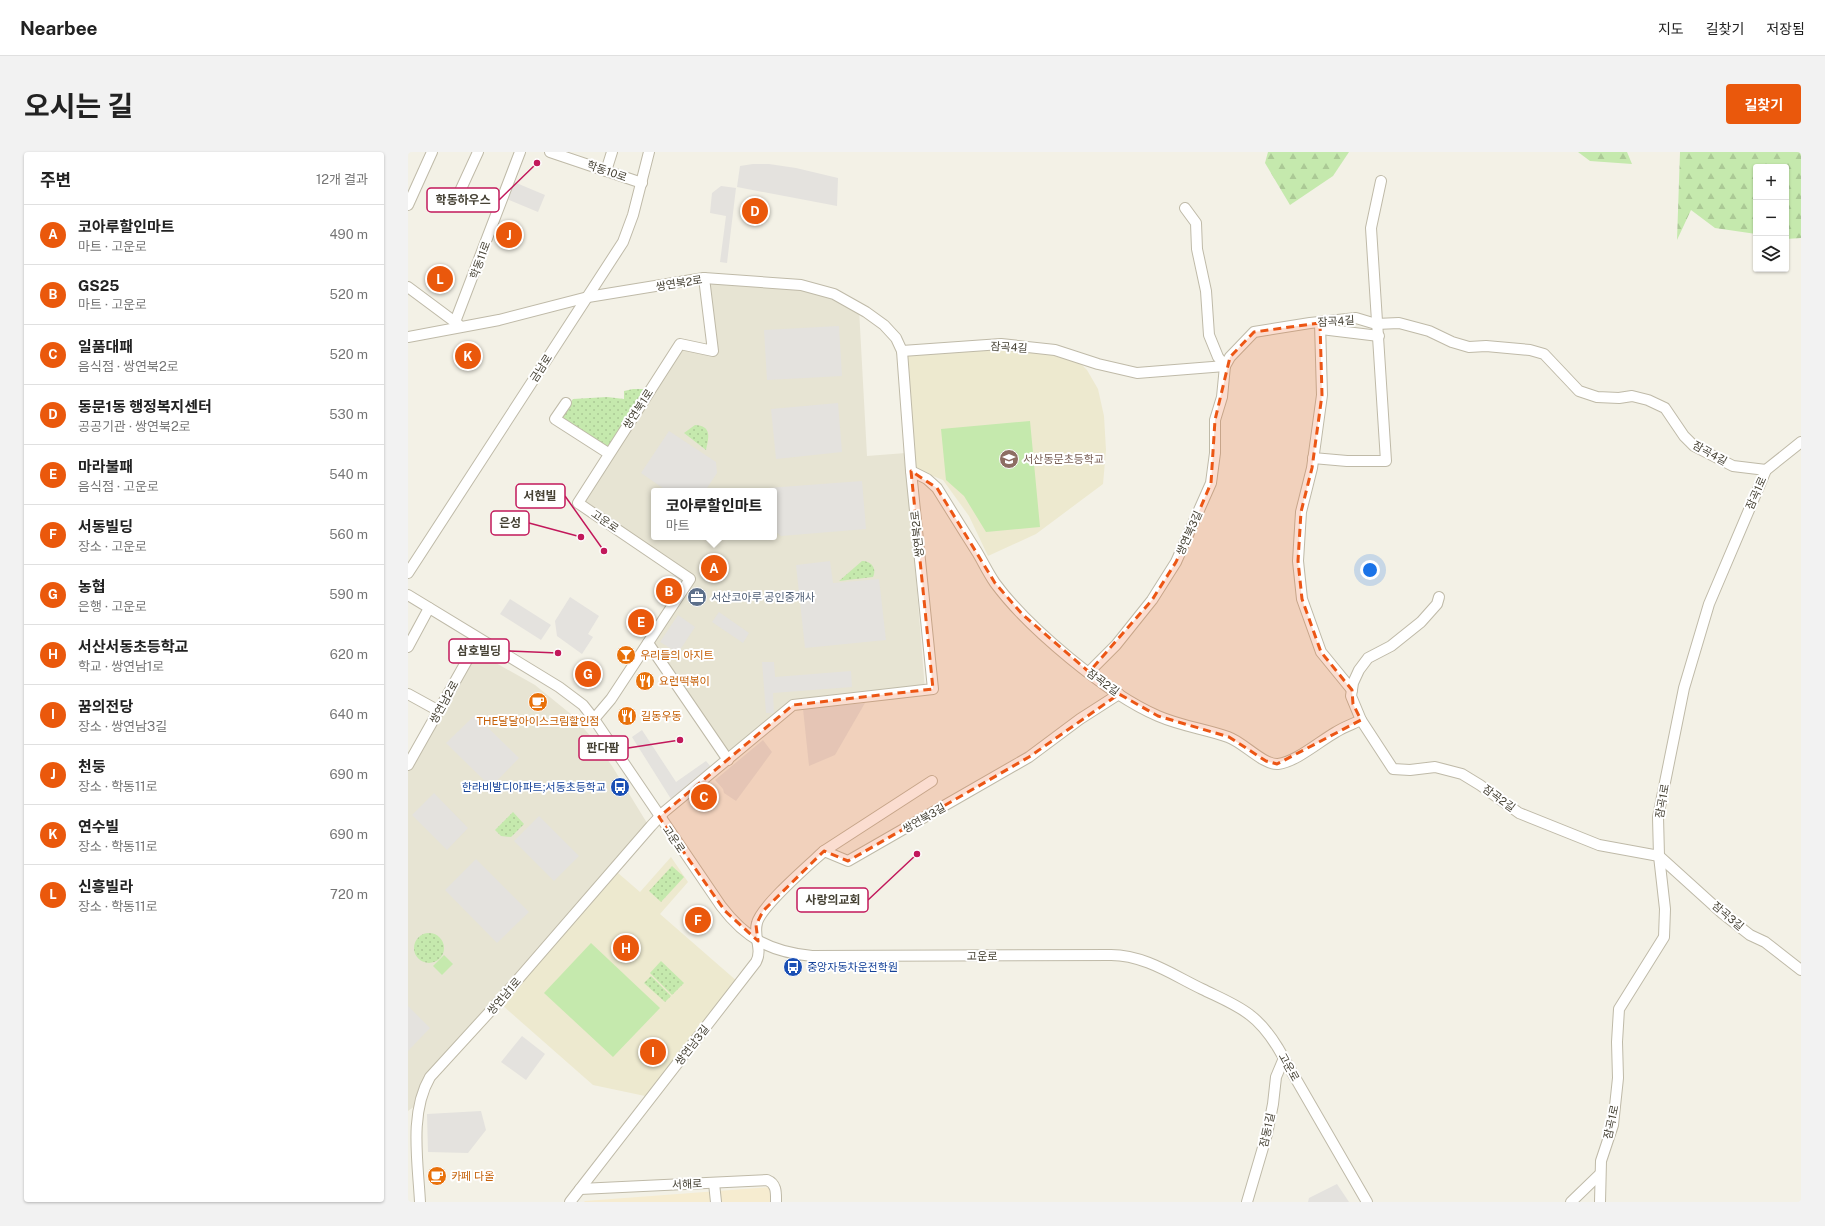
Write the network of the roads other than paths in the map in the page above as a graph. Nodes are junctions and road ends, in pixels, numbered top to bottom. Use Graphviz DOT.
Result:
graph roads {
  1 [pos="432,152"];
  2 [pos="478,152"];
  3 [pos="520,152"];
  4 [pos="550,152"];
  5 [pos="612,152"];
  6 [pos="649,152"];
  7 [pos="606,171"];
  8 [pos="1381,181"];
  9 [pos="642,183"];
  10 [pos="455,202"];
  11 [pos="408,205"];
  12 [pos="1186,208"];
  13 [pos="704,278"];
  14 [pos="408,287"];
  15 [pos="588,297"];
  16 [pos="458,324"];
  17 [pos="1378,324"];
  18 [pos="1320,326"];
  19 [pos="1379,336"];
  20 [pos="408,338"];
  21 [pos="902,352"];
  22 [pos="1225,366"];
  23 [pos="566,403"];
  24 [pos="1801,442"];
  25 [pos="608,453"];
  26 [pos="1314,458"];
  27 [pos="1766,470"];
  28 [pos="910,471"];
  29 [pos="578,503"];
  30 [pos="408,573"];
  31 [pos="408,595"];
  32 [pos="1439,596"];
  33 [pos="429,608"];
  34 [pos="479,639"];
  35 [pos="648,643"];
  36 [pos="408,647"];
  37 [pos="1089,672"];
  38 [pos="1352,690"];
  39 [pos="408,694"];
  40 [pos="1119,694"];
  41 [pos="439,711"];
  42 [pos="594,719"];
  43 [pos="1361,720"];
  44 [pos="728,760"];
  45 [pos="408,765"];
  46 [pos="932,781"];
  47 [pos="659,817"];
  48 [pos="824,851"];
  49 [pos="1659,856"];
  50 [pos="758,941"];
  51 [pos="1801,970"];
  52 [pos="1284,1058"];
  53 [pos="413,1117"];
  54 [pos="1600,1174"];
  55 [pos="714,1182"];
  56 [pos="580,1189"];
  57 [pos="420,1202"];
  58 [pos="570,1202"];
  59 [pos="716,1202"];
  60 [pos="776,1202"];
  61 [pos="1247,1202"];
  62 [pos="1367,1202"];
  63 [pos="1571,1202"];
  64 [pos="1600,1202"];
  1 -- 11 [label="street"];
  2 -- 10 [label="street"];
  3 -- 16 [label="street, 학동11로"];
  4 -- 7 [label="street, 학동10로"];
  5 -- 7 [label="street"];
  6 -- 9 [label="street, 금남로"];
  7 -- 9 [label="street, 학동10로"];
  8 -- 17 [label="street"];
  9 -- 15 [label="street, 금남로"];
  12 -- 22 [label="street"];
  13 -- 15 [label="street, 쌍연북2로"];
  13 -- 21 [label="street, 쌍연북2로"];
  13 -- 25 [label="street, 쌍연북1로"];
  14 -- 16 [label="street"];
  15 -- 16 [label="street"];
  15 -- 30 [label="street, 금남로"];
  16 -- 20 [label="street"];
  17 -- 18 [label="street, 잠곡4길"];
  17 -- 19 [label="street"];
  17 -- 27 [label="street, 잠곡4길"];
  18 -- 19 [label="street"];
  18 -- 22 [label="street, 잠곡4길"];
  18 -- 26 [label="street"];
  19 -- 26 [label="street"];
  21 -- 22 [label="street, 잠곡4길"];
  21 -- 28 [label="street, 쌍연북2로"];
  22 -- 37 [label="street, 쌍연북3길"];
  23 -- 25 [label="street"];
  24 -- 27 [label="street, 잠곡1로"];
  25 -- 29 [label="street, 쌍연북1로"];
  26 -- 38 [label="street"];
  27 -- 49 [label="street, 잠곡1로"];
  28 -- 37 [label="street, 잠곡2길"];
  28 -- 44 [label="street, 쌍연북2로"];
  29 -- 35 [label="street, 고운로"];
  31 -- 33 [label="street, 고운로"];
  32 -- 38 [label="street"];
  33 -- 34 [label="street, 고운로"];
  33 -- 36 [label="street"];
  34 -- 41 [label="street, 쌍연남2로"];
  34 -- 42 [label="street, 고운로"];
  35 -- 42 [label="street, 고운로"];
  35 -- 44 [label="street"];
  37 -- 40 [label="street, 잠곡2길"];
  38 -- 43 [label="street, 잠곡2길"];
  39 -- 41 [label="street"];
  40 -- 43 [label="street, 잠곡2길"];
  40 -- 48 [label="street, 쌍연북3길"];
  41 -- 45 [label="street, 쌍연남2로"];
  42 -- 47 [label="street, 고운로"];
  43 -- 49 [label="street, 잠곡2길"];
  44 -- 47 [label="street, 쌍연남1로"];
  46 -- 48 [label="street"];
  47 -- 50 [label="street, 고운로"];
  47 -- 53 [label="street, 쌍연남1로"];
  48 -- 50 [label="street"];
  49 -- 51 [label="street, 잠곡3길"];
  49 -- 54 [label="street, 잠곡1로"];
  50 -- 52 [label="street, 고운로"];
  50 -- 56 [label="street, 쌍연남3길"];
  52 -- 61 [label="street, 잠동1길"];
  52 -- 62 [label="street, 고운로"];
  53 -- 57 [label="street, 쌍연남1로"];
  54 -- 63 [label="street"];
  54 -- 64 [label="street, 잠곡1로"];
  55 -- 56 [label="street, 서해로"];
  55 -- 59 [label="street"];
  55 -- 60 [label="street, 서해로"];
  56 -- 58 [label="street, 쌍연남3길"];
}
